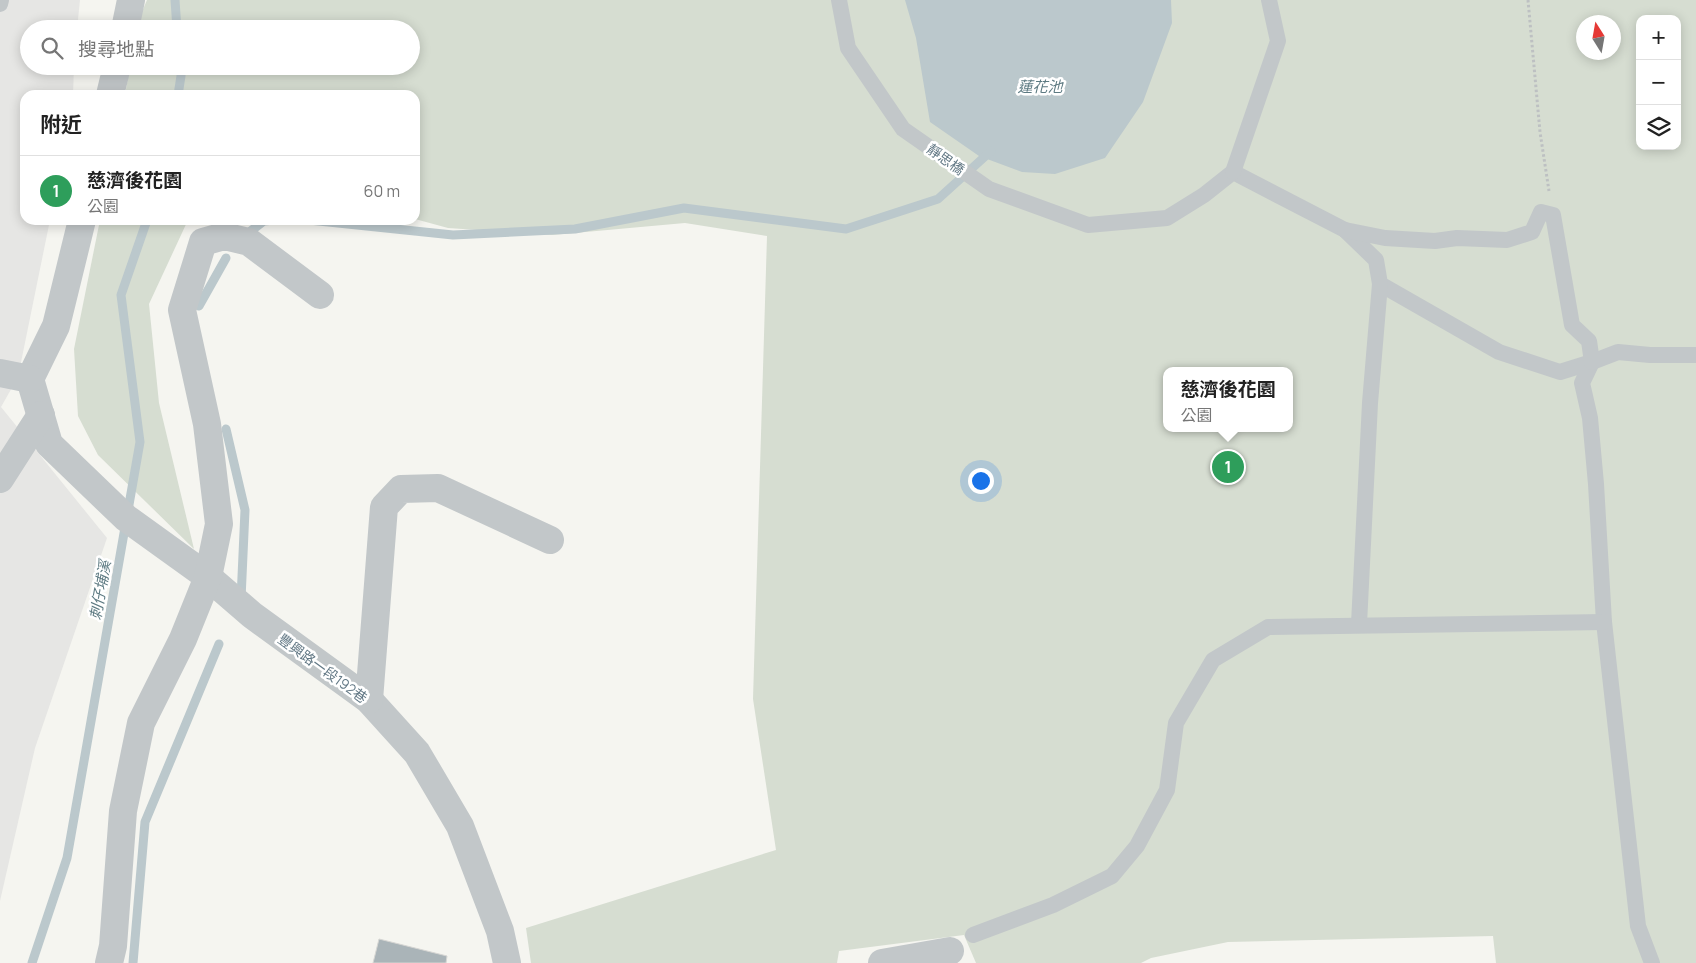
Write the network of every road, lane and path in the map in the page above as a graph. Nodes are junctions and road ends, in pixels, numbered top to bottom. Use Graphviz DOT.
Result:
graph roads {
  1 [pos="1,0"];
  2 [pos="131,0"];
  3 [pos="839,0"];
  4 [pos="1269,0"];
  5 [pos="1528,0"];
  6 [pos="0,4"];
  7 [pos="127,20"];
  8 [pos="114,75"];
  9 [pos="111,90"];
  10 [pos="1233,172"];
  11 [pos="1553,215"];
  12 [pos="81,225"];
  13 [pos="1345,230"];
  14 [pos="1380,284"];
  15 [pos="320,295"];
  16 [pos="1696,355"];
  17 [pos="1592,362"];
  18 [pos="0,374"];
  19 [pos="30,379"];
  20 [pos="41,415"];
  21 [pos="0,479"];
  22 [pos="550,540"];
  23 [pos="208,577"];
  24 [pos="1604,622"];
  25 [pos="1359,624"];
  26 [pos="369,700"];
  27 [pos="973,935"];
  28 [pos="950,951"];
  29 [pos="109,963"];
  30 [pos="507,963"];
  31 [pos="882,963"];
  32 [pos="1652,963"];
  1 -- 6 [label="lane"];
  2 -- 7 [label="street"];
  3 -- 10 [label="lane, 靜思橋"];
  4 -- 10 [label="lane"];
  5 -- 11 [label="path"];
  8 -- 9 [label="street"];
  10 -- 13 [label="lane"];
  11 -- 13 [label="lane"];
  11 -- 17 [label="lane"];
  12 -- 19 [label="street"];
  13 -- 14 [label="lane"];
  14 -- 17 [label="lane"];
  14 -- 25 [label="lane"];
  15 -- 23 [label="street"];
  16 -- 17 [label="lane"];
  17 -- 24 [label="lane"];
  18 -- 19 [label="street"];
  19 -- 20 [label="street, 豐興路一段192巷"];
  20 -- 21 [label="street"];
  20 -- 23 [label="street, 豐興路一段192巷"];
  22 -- 26 [label="street"];
  23 -- 26 [label="street, 豐興路一段192巷"];
  23 -- 29 [label="street"];
  24 -- 25 [label="lane"];
  24 -- 32 [label="lane"];
  25 -- 27 [label="lane"];
  26 -- 30 [label="street, 豐興路一段192巷"];
  28 -- 31 [label="street"];
}
